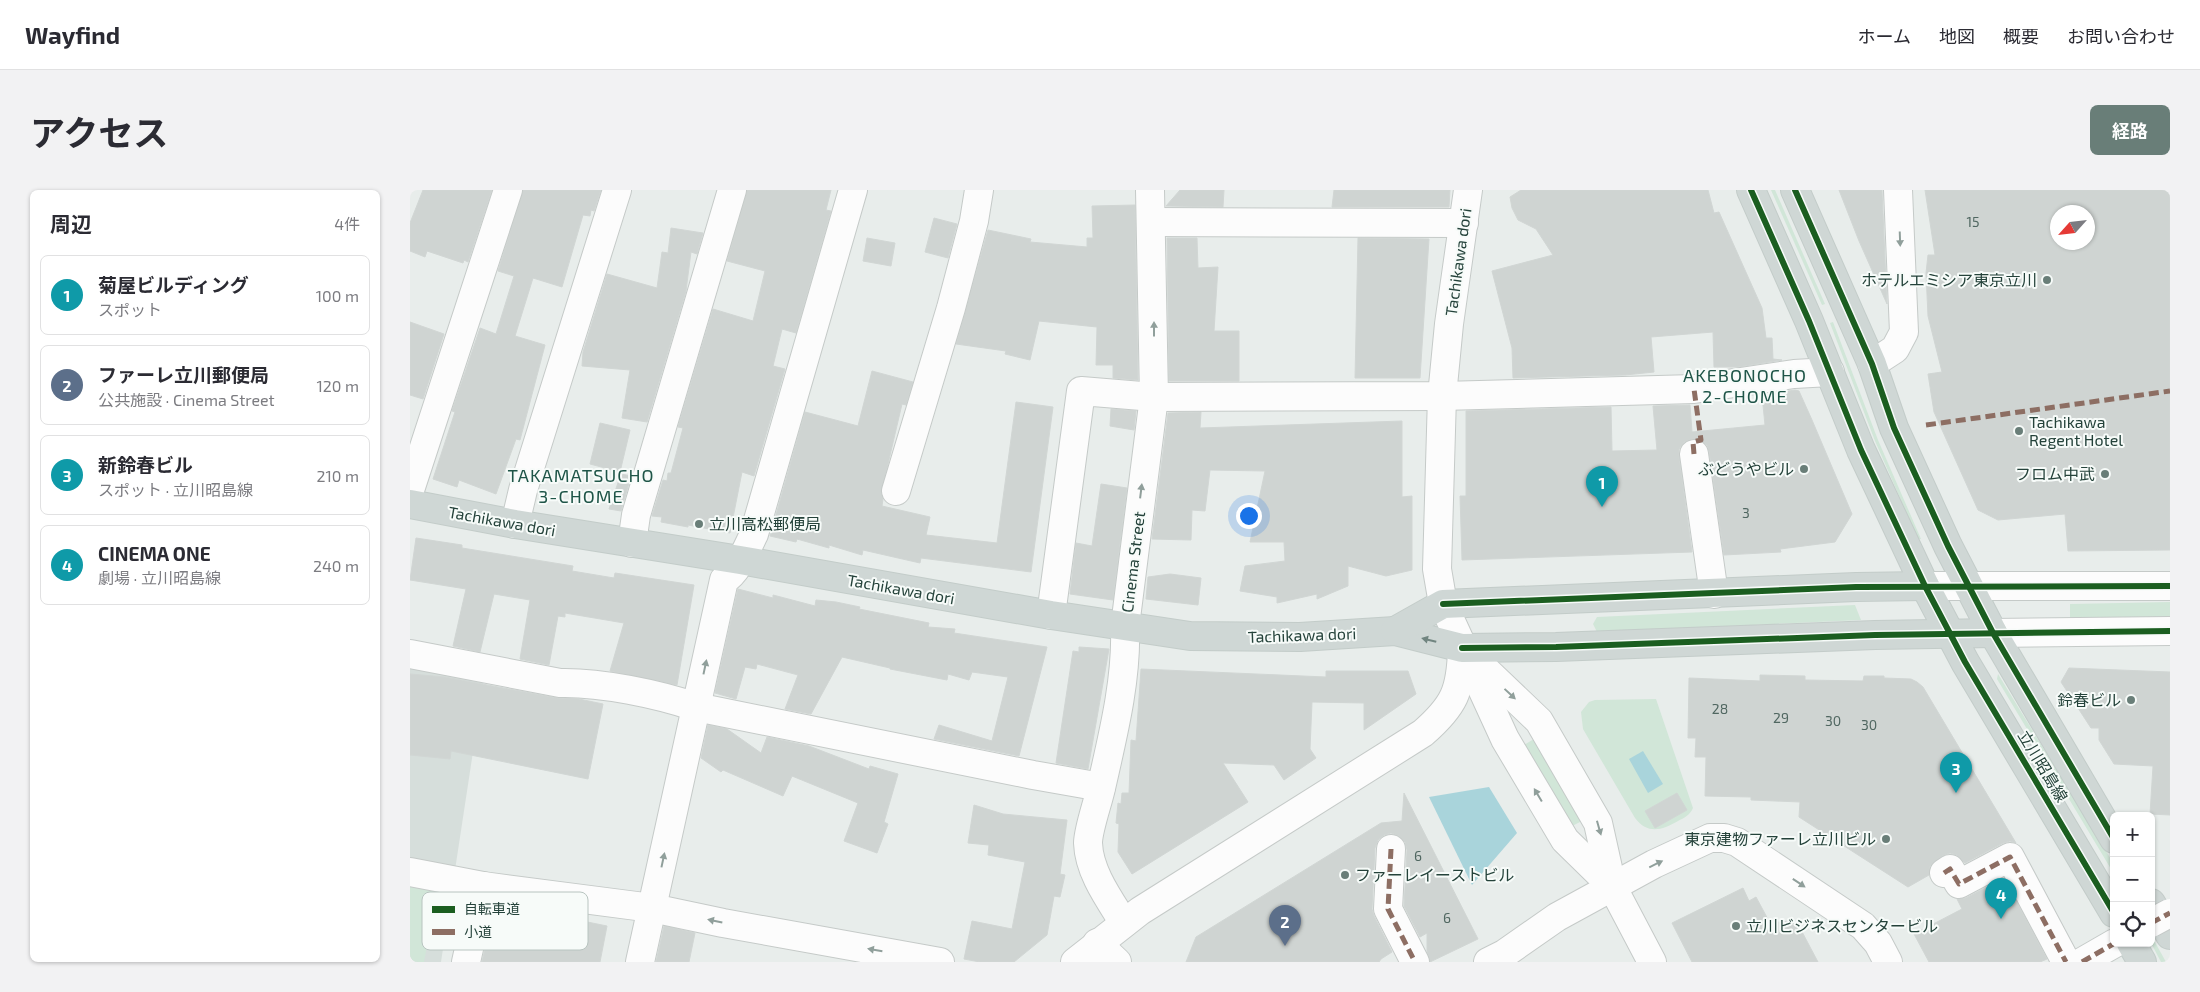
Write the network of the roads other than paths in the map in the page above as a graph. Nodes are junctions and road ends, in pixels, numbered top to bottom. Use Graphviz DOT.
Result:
graph roads {
  1 [pos="508,190"];
  2 [pos="617,190"];
  3 [pos="732,190"];
  4 [pos="853,190"];
  5 [pos="979,190"];
  6 [pos="1468,190"];
  7 [pos="1751,190"];
  8 [pos="1795,190"];
  9 [pos="1898,190"];
  10 [pos="1154,203"];
  11 [pos="1464,223"];
  12 [pos="1872,364"];
  13 [pos="1830,372"];
  14 [pos="1442,396"];
  15 [pos="1154,397"];
  16 [pos="1694,454"];
  17 [pos="410,490"];
  18 [pos="896,491"];
  19 [pos="410,504"];
  20 [pos="515,524"];
  21 [pos="632,543"];
  22 [pos="740,560"];
  23 [pos="1924,586"];
  24 [pos="1968,586"];
  25 [pos="2170,586"];
  26 [pos="1714,594"];
  27 [pos="1443,604"];
  28 [pos="1050,615"];
  29 [pos="1125,626"];
  30 [pos="1395,631"];
  31 [pos="2170,631"];
  32 [pos="1949,633"];
  33 [pos="1993,633"];
  34 [pos="1462,648"];
  35 [pos="410,654"];
  36 [pos="696,707"];
  37 [pos="1101,787"];
  38 [pos="2110,832"];
  39 [pos="1391,849"];
  40 [pos="410,872"];
  41 [pos="1944,873"];
  42 [pos="483,886"];
  43 [pos="1612,886"];
  44 [pos="482,892"];
  45 [pos="529,892"];
  46 [pos="588,900"];
  47 [pos="2110,906"];
  48 [pos="652,908"];
  49 [pos="2159,910"];
  50 [pos="1124,923"];
  51 [pos="2170,935"];
  52 [pos="2110,946"];
  53 [pos="2134,947"];
  54 [pos="1082,957"];
  55 [pos="2083,961"];
  56 [pos="640,962"];
  57 [pos="940,962"];
  58 [pos="1116,962"];
  59 [pos="1415,962"];
  60 [pos="1488,962"];
  61 [pos="1652,962"];
  62 [pos="1888,962"];
  63 [pos="2142,962"];
  1 -- 17 [label="street"];
  2 -- 20 [label="street"];
  3 -- 21 [label="street"];
  4 -- 22 [label="street"];
  5 -- 18 [label="street"];
  6 -- 11 [label="street, Tachikawa dori"];
  7 -- 13 [label="main road, 立川昭島線"];
  8 -- 12 [label="main road, 立川昭島線"];
  9 -- 12 [label="street, one-way"];
  10 -- 11 [label="street"];
  15 -- 10 [label="street, Cinema Street, one-way"];
  11 -- 14 [label="street, Tachikawa dori"];
  12 -- 24 [label="main road, 立川昭島線"];
  13 -- 14 [label="street"];
  13 -- 23 [label="main road, 立川昭島線"];
  14 -- 15 [label="street"];
  14 -- 27 [label="street, Tachikawa dori"];
  15 -- 28 [label="street"];
  29 -- 15 [label="street, Cinema Street, one-way"];
  16 -- 26 [label="street"];
  19 -- 20 [label="main road, Tachikawa dori"];
  20 -- 21 [label="main road, Tachikawa dori"];
  21 -- 22 [label="main road, Tachikawa dori"];
  22 -- 28 [label="main road, Tachikawa dori"];
  36 -- 22 [label="street, one-way"];
  23 -- 24 [label="street"];
  23 -- 26 [label="main road"];
  23 -- 32 [label="main road, 立川昭島線"];
  24 -- 25 [label="street"];
  24 -- 33 [label="main road, 立川昭島線"];
  26 -- 27 [label="main road"];
  27 -- 30 [label="main road"];
  27 -- 34 [label="street, Tachikawa dori"];
  28 -- 29 [label="main road, Tachikawa dori"];
  29 -- 30 [label="main road, Tachikawa dori"];
  29 -- 37 [label="street, Cinema Street"];
  34 -- 30 [label="main road, one-way"];
  31 -- 33 [label="street"];
  32 -- 33 [label="main road"];
  32 -- 34 [label="main road"];
  32 -- 47 [label="main road, 立川昭島線"];
  33 -- 38 [label="main road, 立川昭島線"];
  43 -- 34 [label="street, Tachikawa dori, one-way"];
  34 -- 43 [label="street, one-way"];
  34 -- 50 [label="street"];
  35 -- 36 [label="street"];
  36 -- 37 [label="street"];
  48 -- 36 [label="street, one-way"];
  37 -- 50 [label="street, Cinema Street"];
  39 -- 59 [label="street"];
  40 -- 42 [label="street"];
  41 -- 55 [label="street"];
  42 -- 44 [label="street"];
  42 -- 45 [label="street"];
  43 -- 60 [label="street"];
  43 -- 61 [label="street"];
  43 -- 62 [label="street, one-way"];
  46 -- 48 [label="street"];
  48 -- 56 [label="street"];
  57 -- 48 [label="street, one-way"];
  49 -- 51 [label="main road"];
  50 -- 54 [label="street"];
  52 -- 55 [label="street"];
  53 -- 63 [label="main road"];
  54 -- 58 [label="street"];
}
